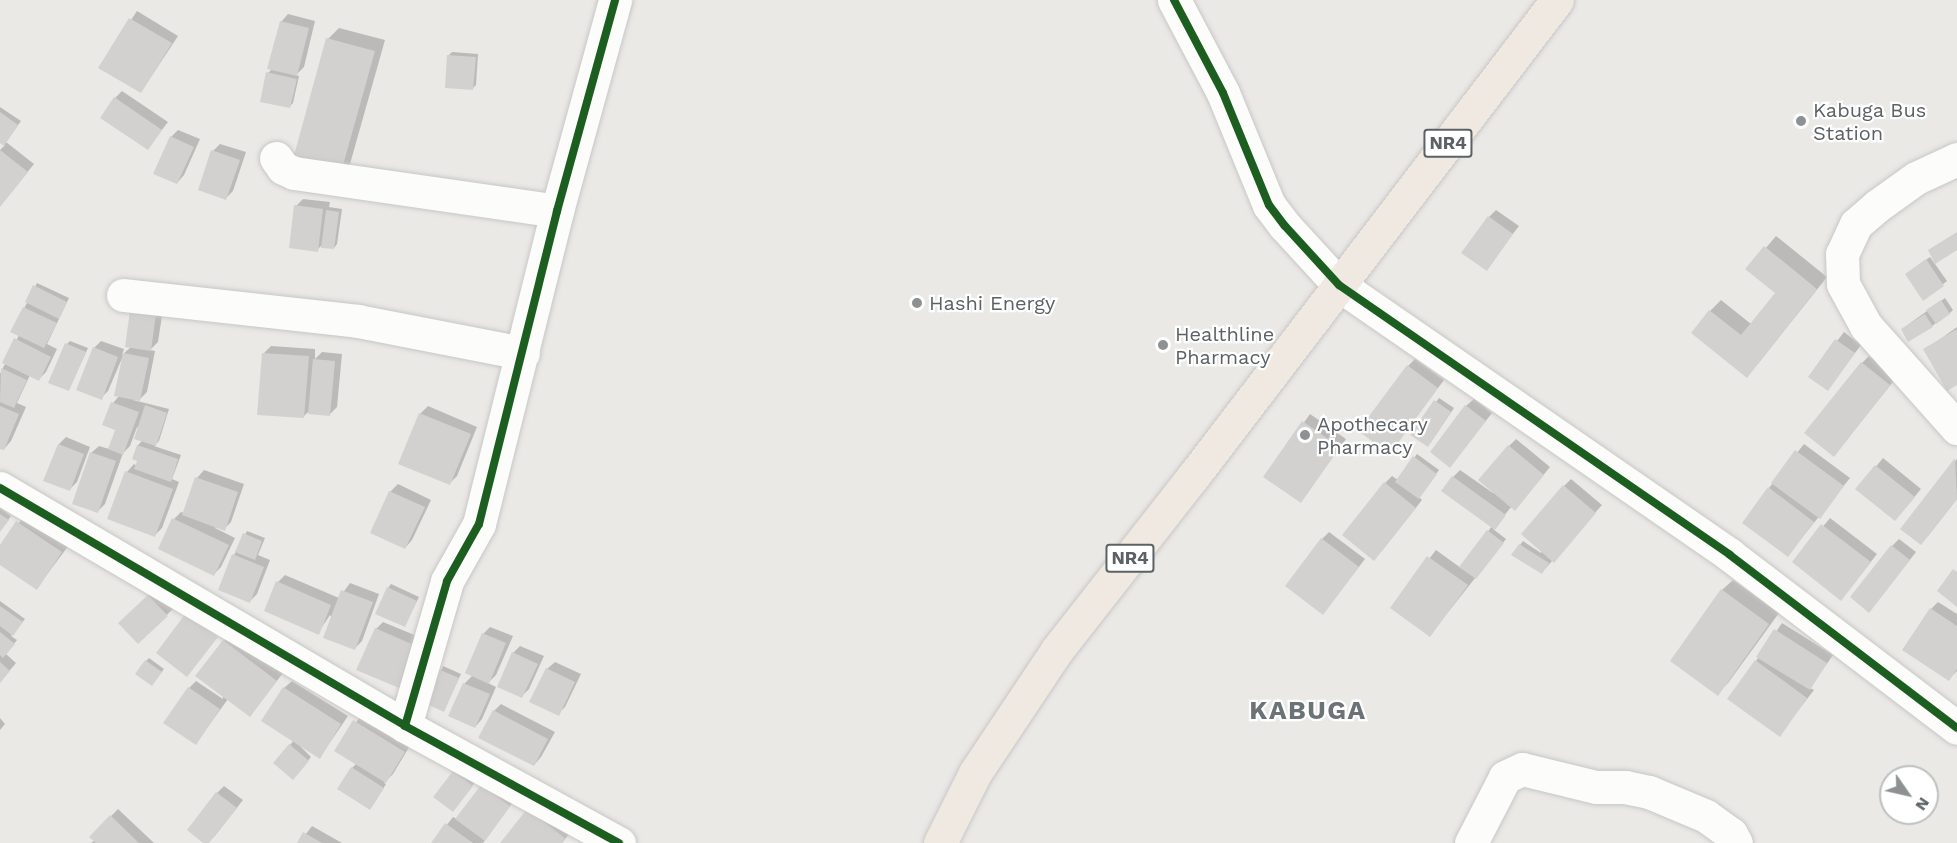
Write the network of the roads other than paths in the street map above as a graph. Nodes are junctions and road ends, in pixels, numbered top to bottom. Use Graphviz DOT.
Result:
graph roads {
  1 [pos="615,0"];
  2 [pos="1174,0"];
  3 [pos="1557,0"];
  4 [pos="276,158"];
  5 [pos="1957,159"];
  6 [pos="557,211"];
  7 [pos="1339,285"];
  8 [pos="123,295"];
  9 [pos="523,353"];
  10 [pos="1957,428"];
  11 [pos="0,488"];
  12 [pos="405,726"];
  13 [pos="1957,729"];
  14 [pos="619,843"];
  15 [pos="940,843"];
  16 [pos="1471,843"];
  17 [pos="1736,843"];
  1 -- 6 [label="street"];
  2 -- 7 [label="street"];
  3 -- 7 [label="highway, NR4"];
  4 -- 6 [label="street"];
  5 -- 10 [label="street"];
  6 -- 9 [label="street"];
  7 -- 13 [label="street"];
  7 -- 15 [label="highway, NR4"];
  8 -- 9 [label="street"];
  9 -- 12 [label="street"];
  11 -- 12 [label="street"];
  12 -- 14 [label="street"];
  16 -- 17 [label="street"];
}
